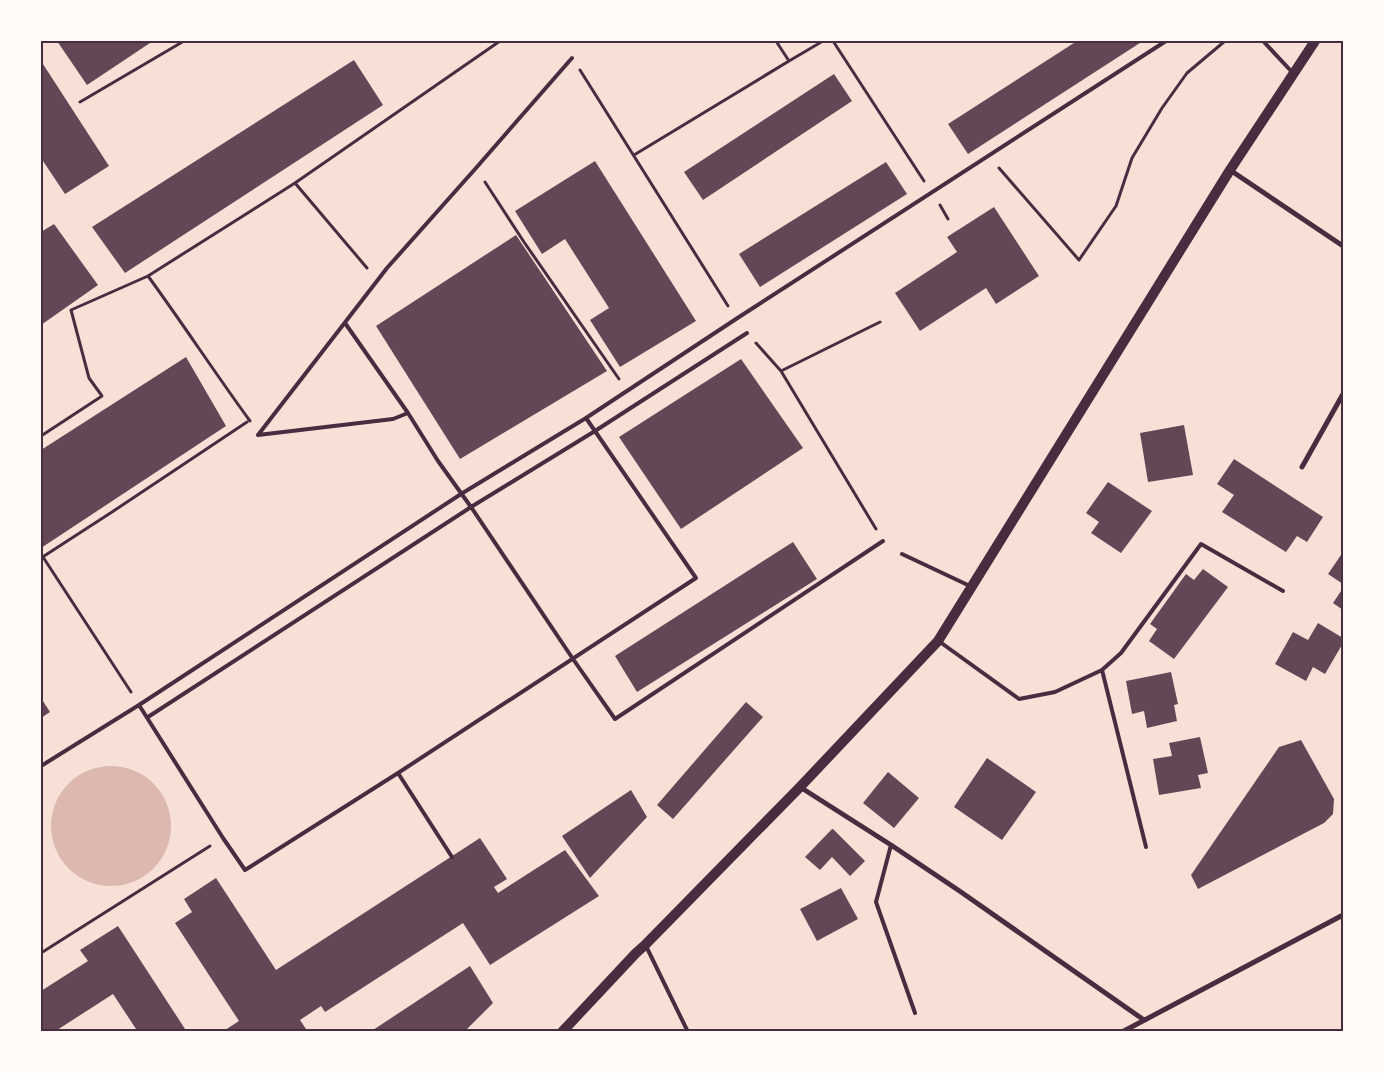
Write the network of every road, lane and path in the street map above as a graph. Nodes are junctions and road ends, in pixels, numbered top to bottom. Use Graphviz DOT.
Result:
graph roads {
  1 [pos="184,41"];
  2 [pos="500,41"];
  3 [pos="776,41"];
  4 [pos="823,41"];
  5 [pos="832,41"];
  6 [pos="1166,41"];
  7 [pos="1225,41"];
  8 [pos="1263,41"];
  9 [pos="1315,41"];
  10 [pos="572,58"];
  11 [pos="789,61"];
  12 [pos="1293,73"];
  13 [pos="80,102"];
  14 [pos="634,155"];
  15 [pos="989,156"];
  16 [pos="476,168"];
  17 [pos="1230,170"];
  18 [pos="295,182"];
  19 [pos="932,192"];
  20 [pos="1343,246"];
  21 [pos="148,276"];
  22 [pos="378,281"];
  23 [pos="736,319"];
  24 [pos="880,322"];
  25 [pos="345,323"];
  26 [pos="747,333"];
  27 [pos="781,371"];
  28 [pos="627,391"];
  29 [pos="1343,394"];
  30 [pos="408,414"];
  31 [pos="586,418"];
  32 [pos="249,420"];
  33 [pos="595,431"];
  34 [pos="258,435"];
  35 [pos="41,436"];
  36 [pos="1302,467"];
  37 [pos="461,494"];
  38 [pos="471,507"];
  39 [pos="883,541"];
  40 [pos="902,554"];
  41 [pos="42,558"];
  42 [pos="972,586"];
  43 [pos="1283,591"];
  44 [pos="938,641"];
  45 [pos="573,659"];
  46 [pos="1102,670"];
  47 [pos="139,705"];
  48 [pos="148,718"];
  49 [pos="41,766"];
  50 [pos="398,773"];
  51 [pos="800,787"];
  52 [pos="223,838"];
  53 [pos="891,845"];
  54 [pos="1146,847"];
  55 [pos="452,856"];
  56 [pos="1343,915"];
  57 [pos="645,945"];
  58 [pos="41,953"];
  59 [pos="915,1014"];
  60 [pos="1144,1020"];
  61 [pos="562,1032"];
  62 [pos="688,1032"];
  63 [pos="1122,1032"];
  1 -- 13 [label="path"];
  2 -- 18 [label="path"];
  3 -- 11 [label="path"];
  4 -- 11 [label="path"];
  5 -- 19 [label="path"];
  6 -- 15 [label="lane"];
  7 -- 15 [label="path"];
  8 -- 12 [label="lane"];
  9 -- 12 [label="main road"];
  10 -- 14 [label="path"];
  10 -- 16 [label="lane"];
  11 -- 14 [label="path"];
  12 -- 17 [label="main road"];
  14 -- 23 [label="path"];
  15 -- 19 [label="lane"];
  16 -- 22 [label="lane"];
  16 -- 28 [label="path"];
  17 -- 20 [label="street"];
  17 -- 42 [label="main road"];
  18 -- 21 [label="path"];
  18 -- 22 [label="path"];
  19 -- 23 [label="lane"];
  21 -- 32 [label="path"];
  21 -- 35 [label="path"];
  22 -- 25 [label="lane"];
  23 -- 28 [label="lane"];
  24 -- 27 [label="path"];
  25 -- 30 [label="lane"];
  25 -- 34 [label="lane"];
  26 -- 27 [label="path"];
  26 -- 33 [label="lane"];
  27 -- 39 [label="path"];
  28 -- 31 [label="lane"];
  29 -- 36 [label="street"];
  30 -- 34 [label="lane"];
  30 -- 37 [label="lane"];
  31 -- 33 [label="lane"];
  31 -- 37 [label="lane"];
  32 -- 34 [label="path"];
  32 -- 41 [label="path"];
  33 -- 38 [label="lane"];
  33 -- 45 [label="lane"];
  37 -- 38 [label="lane"];
  37 -- 47 [label="lane"];
  38 -- 45 [label="lane"];
  38 -- 48 [label="lane"];
  39 -- 45 [label="lane"];
  40 -- 42 [label="lane"];
  41 -- 47 [label="path"];
  42 -- 44 [label="main road"];
  43 -- 46 [label="lane"];
  44 -- 46 [label="lane"];
  44 -- 51 [label="main road"];
  45 -- 50 [label="lane"];
  46 -- 54 [label="lane"];
  47 -- 48 [label="lane"];
  47 -- 49 [label="lane"];
  48 -- 52 [label="lane"];
  50 -- 52 [label="lane"];
  50 -- 55 [label="lane"];
  51 -- 53 [label="street"];
  51 -- 57 [label="main road"];
  52 -- 58 [label="path"];
  53 -- 59 [label="lane"];
  53 -- 60 [label="street"];
  56 -- 60 [label="street"];
  57 -- 61 [label="main road"];
  57 -- 62 [label="lane"];
  60 -- 63 [label="street"];
}
